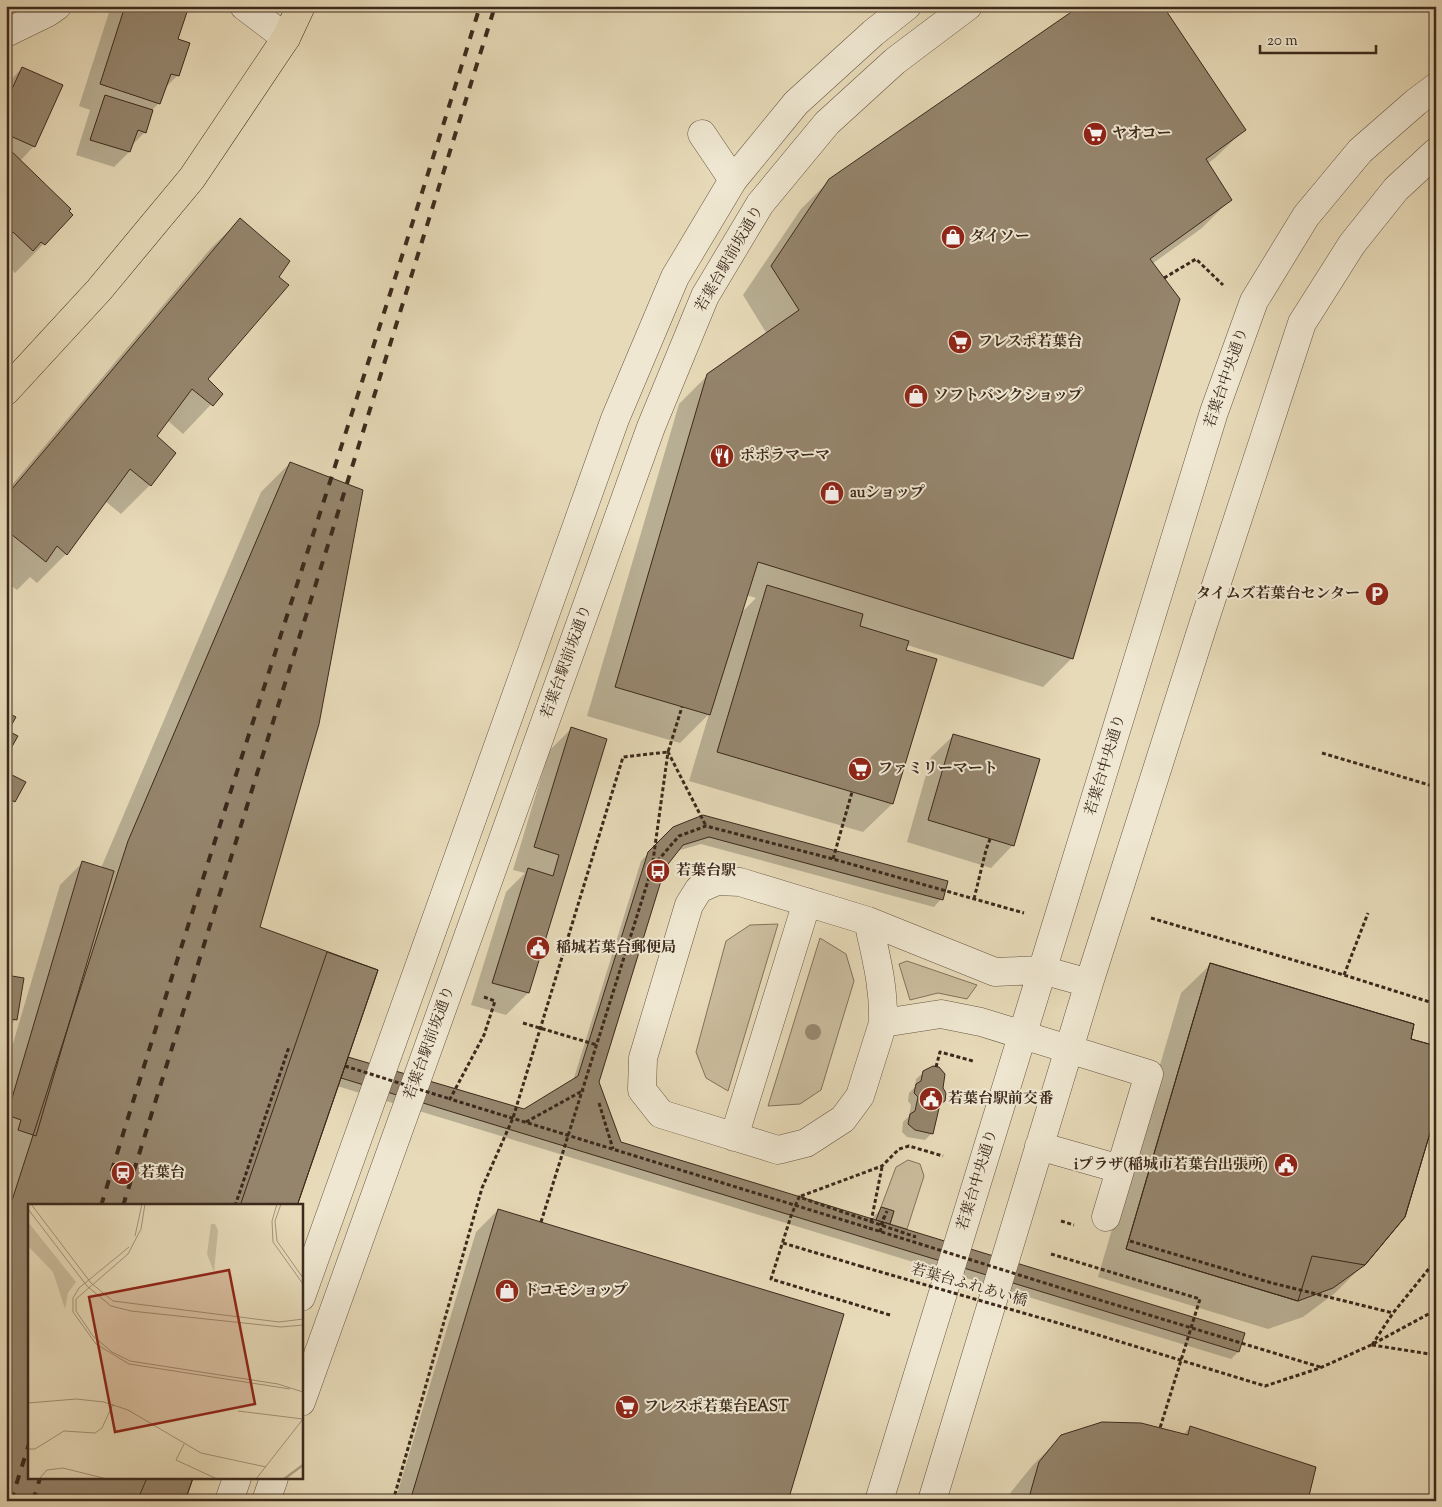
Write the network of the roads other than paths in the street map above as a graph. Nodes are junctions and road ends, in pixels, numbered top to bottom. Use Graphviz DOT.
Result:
graph roads {
  1 [pos="57,6"];
  2 [pos="244,6"];
  3 [pos="301,6"];
  4 [pos="907,6"];
  5 [pos="968,6"];
  6 [pos="6,33"];
  7 [pos="286,38"];
  8 [pos="1436,87"];
  9 [pos="702,134"];
  10 [pos="1436,152"];
  11 [pos="733,180"];
  12 [pos="6,391"];
  13 [pos="807,902"];
  14 [pos="868,921"];
  15 [pos="1042,970"];
  16 [pos="1089,982"];
  17 [pos="883,1023"];
  18 [pos="1022,1035"];
  19 [pos="1069,1049"];
  20 [pos="734,1136"];
  21 [pos="1039,1146"];
  22 [pos="1120,1169"];
  23 [pos="1106,1217"];
  24 [pos="302,1295"];
  25 [pos="302,1399"];
  26 [pos="236,1480"];
  27 [pos="273,1480"];
  28 [pos="229,1501"];
  29 [pos="266,1501"];
  30 [pos="879,1501"];
  31 [pos="932,1501"];
  1 -- 6 [label="street"];
  2 -- 7 [label="street"];
  3 -- 7 [label="main road"];
  4 -- 11 [label="street"];
  5 -- 25 [label="street, 若葉台駅前坂通り"];
  7 -- 12 [label="main road"];
  8 -- 15 [label="street, 若葉台中央通り"];
  9 -- 11 [label="street"];
  10 -- 16 [label="street"];
  11 -- 24 [label="street"];
  13 -- 14 [label="street"];
  13 -- 20 [label="street"];
  13 -- 20 [label="street"];
  14 -- 15 [label="street"];
  14 -- 17 [label="street"];
  15 -- 16 [label="street"];
  15 -- 18 [label="street, 若葉台中央通り"];
  16 -- 19 [label="street"];
  17 -- 18 [label="street"];
  17 -- 20 [label="street"];
  18 -- 19 [label="street"];
  18 -- 30 [label="street, 若葉台中央通り"];
  19 -- 21 [label="street"];
  19 -- 22 [label="street"];
  21 -- 22 [label="street"];
  21 -- 31 [label="street"];
  22 -- 23 [label="street"];
  26 -- 28 [label="street"];
  27 -- 29 [label="street"];
}
